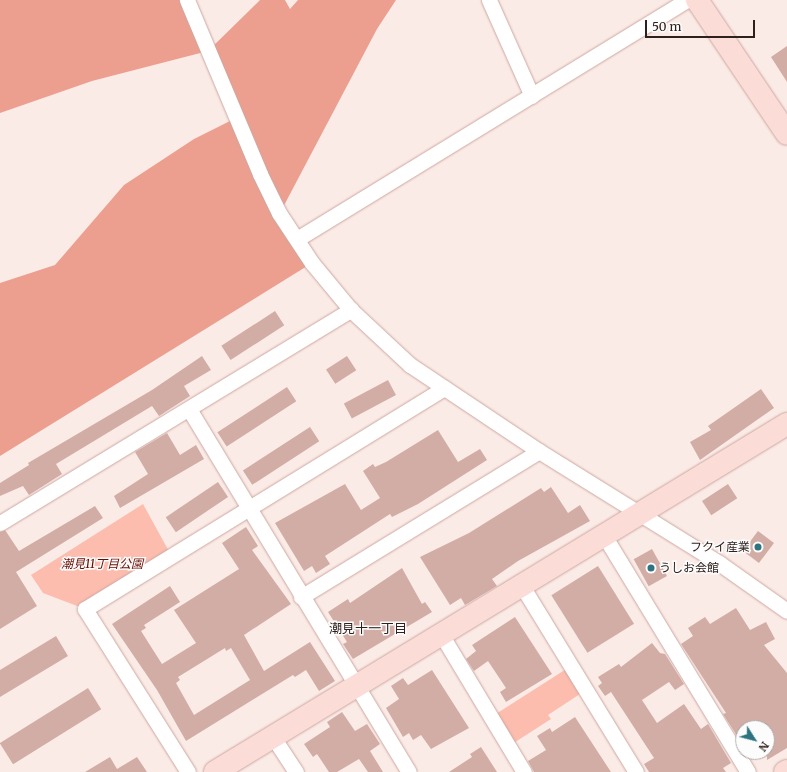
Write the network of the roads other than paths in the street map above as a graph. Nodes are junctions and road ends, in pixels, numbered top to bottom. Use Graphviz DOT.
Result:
graph roads {
  1 [pos="187,0"];
  2 [pos="489,0"];
  3 [pos="687,0"];
  4 [pos="697,0"];
  5 [pos="532,96"];
  6 [pos="787,134"];
  7 [pos="296,239"];
  8 [pos="351,310"];
  9 [pos="444,388"];
  10 [pos="189,409"];
  11 [pos="787,424"];
  12 [pos="539,451"];
  13 [pos="248,506"];
  14 [pos="641,514"];
  15 [pos="0,523"];
  16 [pos="605,537"];
  17 [pos="522,586"];
  18 [pos="301,596"];
  19 [pos="787,611"];
  20 [pos="441,634"];
  21 [pos="355,685"];
  22 [pos="273,737"];
  23 [pos="188,772"];
  24 [pos="215,772"];
  25 [pos="296,772"];
  26 [pos="410,772"];
  27 [pos="524,772"];
  28 [pos="636,772"];
  29 [pos="748,772"];
  1 -- 7 [label="street"];
  2 -- 5 [label="street"];
  3 -- 5 [label="street"];
  4 -- 6 [label="street"];
  5 -- 7 [label="street"];
  7 -- 8 [label="street"];
  8 -- 9 [label="street"];
  8 -- 10 [label="street"];
  9 -- 12 [label="street"];
  9 -- 13 [label="street"];
  10 -- 13 [label="street"];
  10 -- 15 [label="street"];
  11 -- 14 [label="street"];
  12 -- 14 [label="street"];
  12 -- 18 [label="street"];
  13 -- 18 [label="street"];
  13 -- 23 [label="street"];
  14 -- 16 [label="street"];
  14 -- 19 [label="street"];
  16 -- 17 [label="street"];
  16 -- 29 [label="street"];
  17 -- 20 [label="street"];
  17 -- 28 [label="street"];
  18 -- 21 [label="street"];
  20 -- 21 [label="street"];
  20 -- 27 [label="street"];
  21 -- 22 [label="street"];
  21 -- 26 [label="street"];
  22 -- 24 [label="street"];
  22 -- 25 [label="street"];
}
